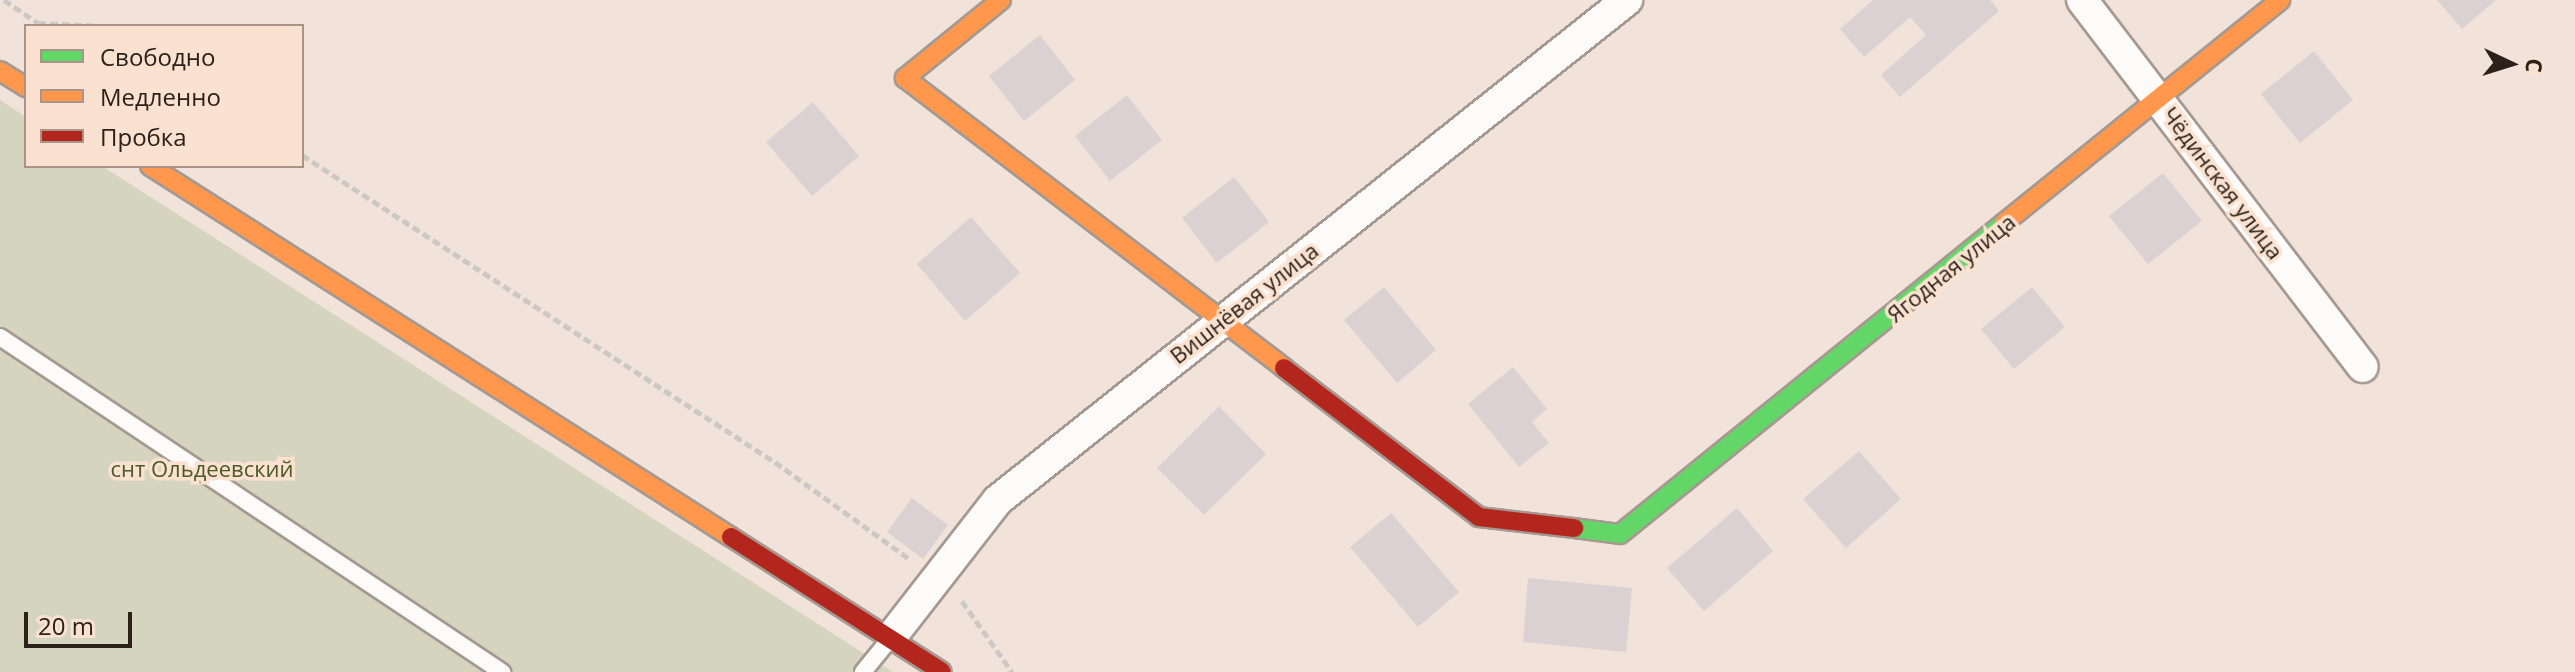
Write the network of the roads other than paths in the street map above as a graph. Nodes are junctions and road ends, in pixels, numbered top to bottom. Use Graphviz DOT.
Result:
graph roads {
  1 [pos="1001,0"];
  2 [pos="1627,0"];
  3 [pos="2082,0"];
  4 [pos="2280,0"];
  5 [pos="0,71"];
  6 [pos="24,86"];
  7 [pos="2160,101"];
  8 [pos="153,168"];
  9 [pos="1217,324"];
  10 [pos="0,337"];
  11 [pos="2363,367"];
  12 [pos="892,636"];
  13 [pos="931,669"];
  14 [pos="502,672"];
  15 [pos="863,672"];
  1 -- 9 [label="street"];
  2 -- 9 [label="street, Вишнёвая улица"];
  3 -- 7 [label="street, Чёдинская улица"];
  4 -- 7 [label="street, Ягодная улица"];
  5 -- 6 [label="street"];
  7 -- 9 [label="street, Ягодная улица"];
  7 -- 11 [label="street, Чёдинская улица"];
  8 -- 12 [label="street"];
  9 -- 12 [label="street, Вишнёвая улица"];
  10 -- 14 [label="lane"];
  12 -- 13 [label="street"];
  12 -- 15 [label="lane"];
}
